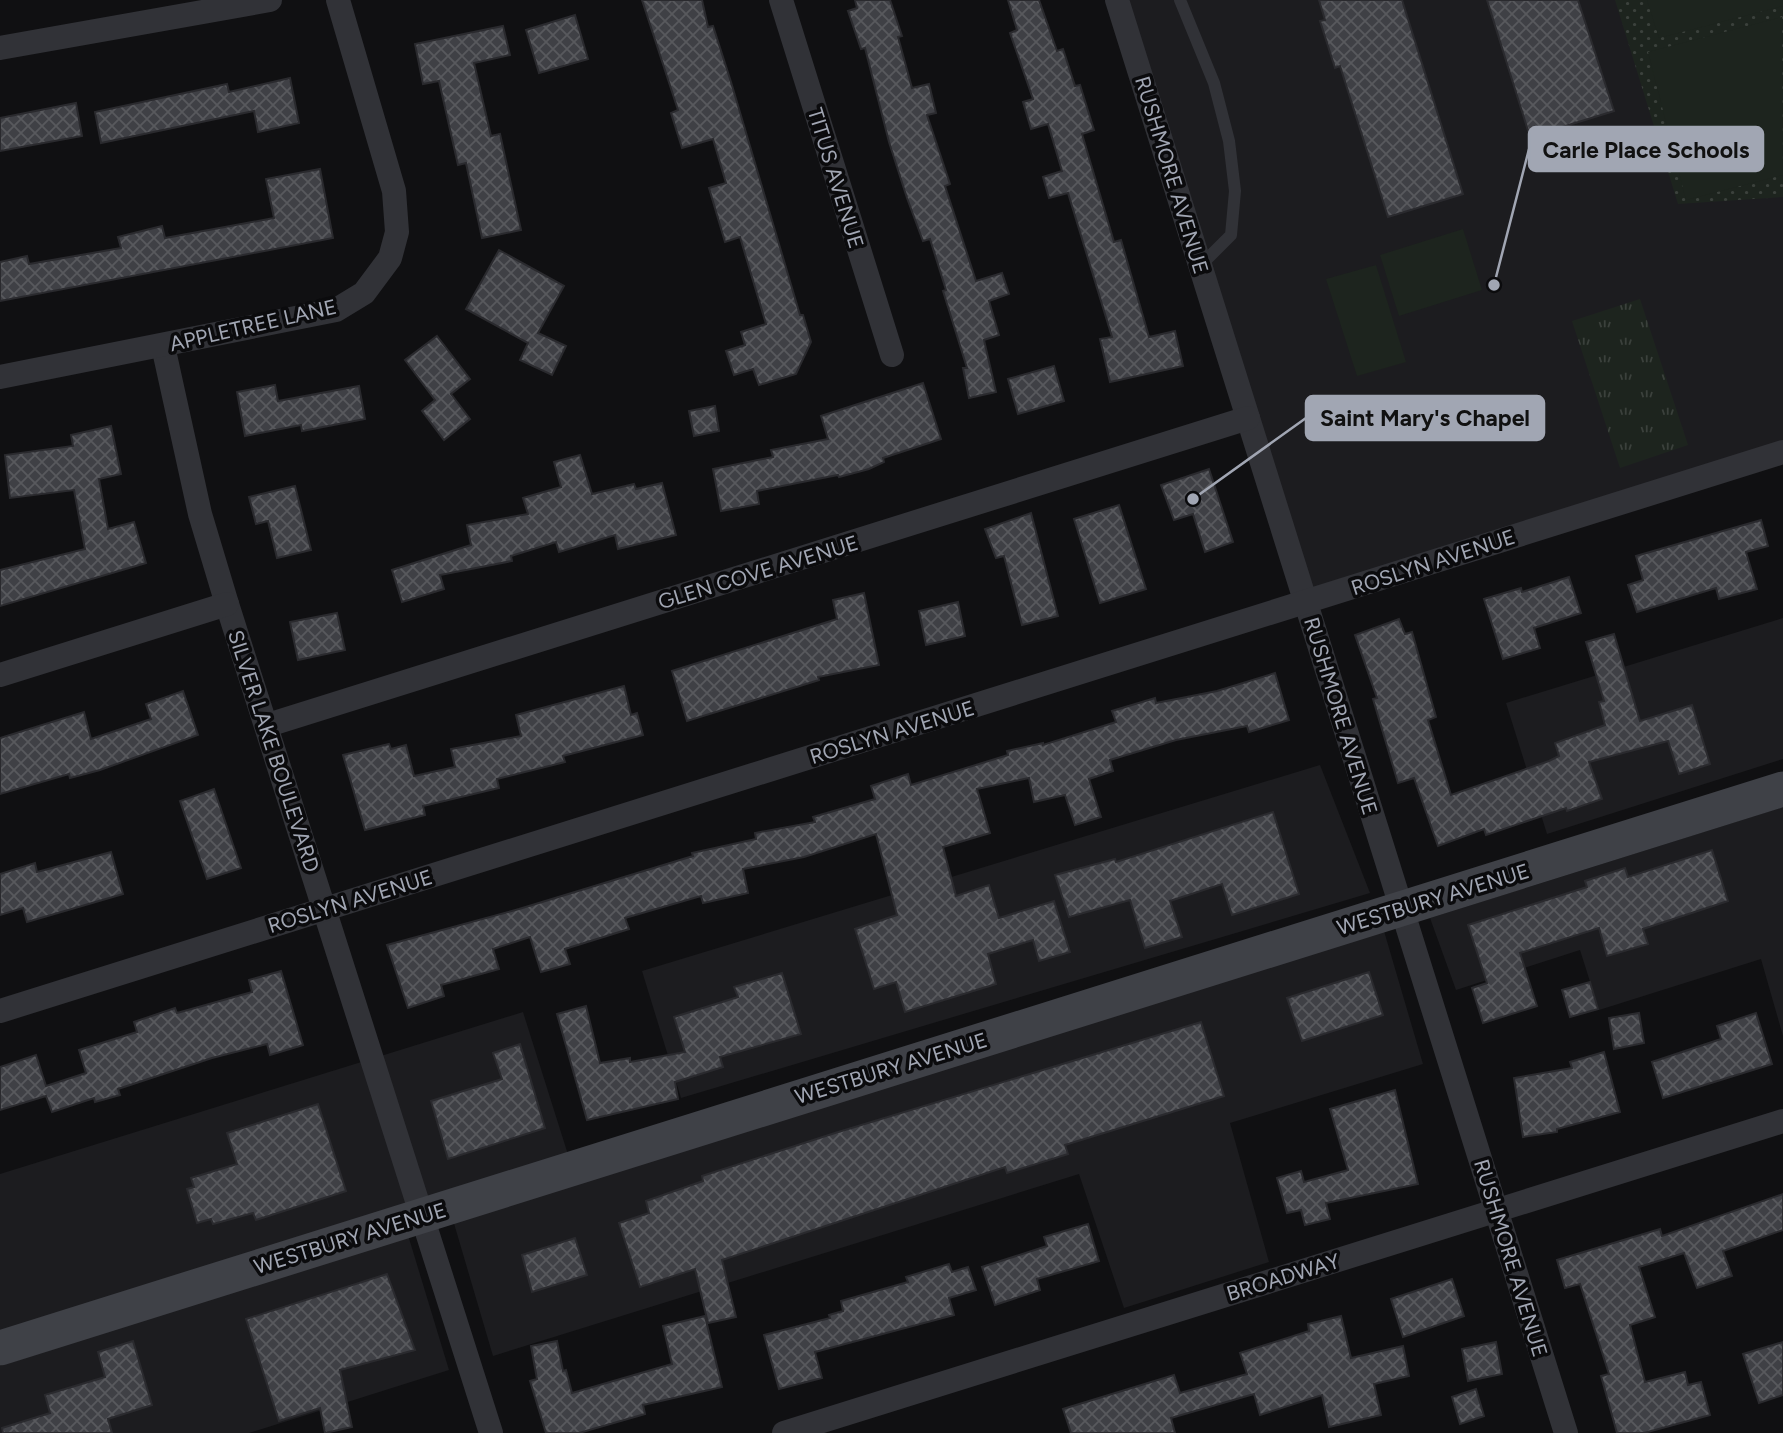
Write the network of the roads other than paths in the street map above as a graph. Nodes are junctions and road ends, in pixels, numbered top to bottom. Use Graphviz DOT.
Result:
graph roads {
  1 [pos="270,0"];
  2 [pos="338,0"];
  3 [pos="780,0"];
  4 [pos="1117,0"];
  5 [pos="1180,0"];
  6 [pos="0,48"];
  7 [pos="1200,267"];
  8 [pos="163,345"];
  9 [pos="892,355"];
  10 [pos="0,377"];
  11 [pos="1248,418"];
  12 [pos="1783,452"];
  13 [pos="1306,602"];
  14 [pos="227,604"];
  15 [pos="0,675"];
  16 [pos="268,725"];
  17 [pos="1783,789"];
  18 [pos="325,909"];
  19 [pos="1402,909"];
  20 [pos="0,1011"];
  21 [pos="1783,1121"];
  22 [pos="1496,1211"];
  23 [pos="422,1216"];
  24 [pos="0,1348"];
  25 [pos="491,1433"];
  26 [pos="784,1433"];
  27 [pos="1566,1433"];
  1 -- 6 [label="street"];
  2 -- 8 [label="street, APPLETREE LANE"];
  3 -- 9 [label="street, TITUS AVENUE"];
  4 -- 7 [label="street, RUSHMORE AVENUE"];
  5 -- 7 [label="lane"];
  7 -- 11 [label="street, RUSHMORE AVENUE"];
  8 -- 10 [label="street, APPLETREE LANE"];
  8 -- 14 [label="street, SILVER LAKE BOULEVARD"];
  11 -- 13 [label="street, RUSHMORE AVENUE"];
  11 -- 16 [label="street, GLEN COVE AVENUE"];
  12 -- 13 [label="street, ROSLYN AVENUE"];
  13 -- 18 [label="street, ROSLYN AVENUE"];
  13 -- 19 [label="street, RUSHMORE AVENUE"];
  14 -- 15 [label="street"];
  14 -- 16 [label="street, SILVER LAKE BOULEVARD"];
  16 -- 18 [label="street, SILVER LAKE BOULEVARD"];
  17 -- 19 [label="main road, WESTBURY AVENUE"];
  18 -- 20 [label="street, ROSLYN AVENUE"];
  18 -- 23 [label="street, SILVER LAKE BOULEVARD"];
  19 -- 22 [label="street, RUSHMORE AVENUE"];
  19 -- 23 [label="main road, WESTBURY AVENUE"];
  21 -- 22 [label="street, BROADWAY"];
  22 -- 26 [label="street, BROADWAY"];
  22 -- 27 [label="street, RUSHMORE AVENUE"];
  23 -- 24 [label="main road, WESTBURY AVENUE"];
  23 -- 25 [label="street, SILVER LAKE BOULEVARD"];
}
